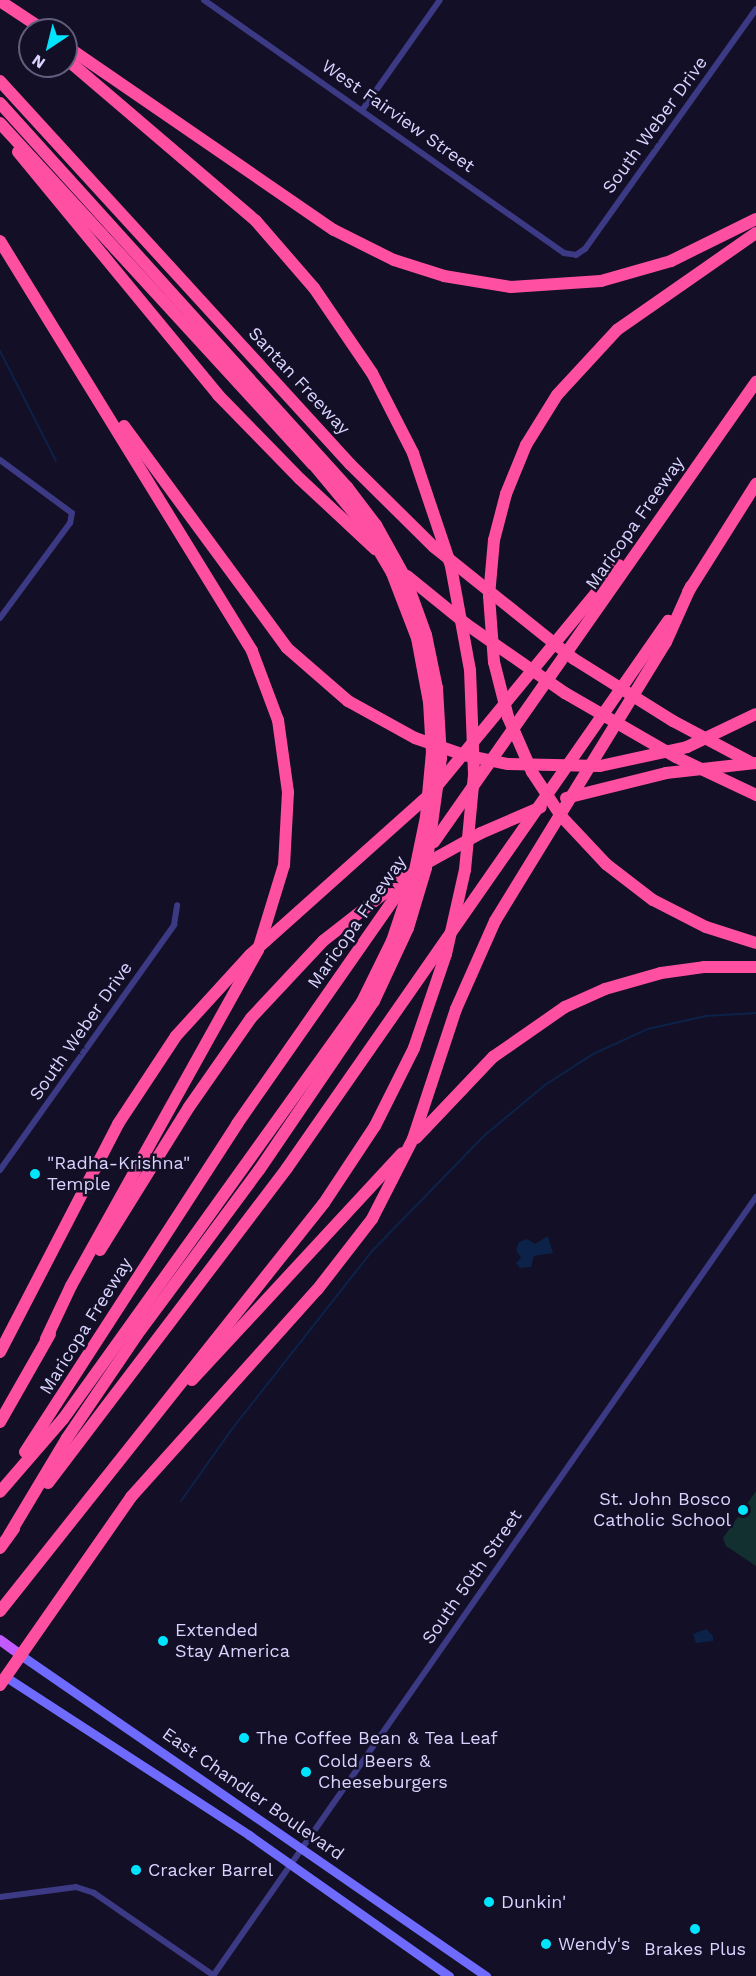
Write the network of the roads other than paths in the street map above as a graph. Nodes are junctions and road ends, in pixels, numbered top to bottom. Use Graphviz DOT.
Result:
graph roads {
  1 [pos="204,0"];
  2 [pos="440,0"];
  3 [pos="0,3"];
  4 [pos="756,9"];
  5 [pos="24,18"];
  6 [pos="18,19"];
  7 [pos="78,54"];
  8 [pos="78,69"];
  9 [pos="0,81"];
  10 [pos="0,103"];
  11 [pos="363,109"];
  12 [pos="0,123"];
  13 [pos="0,131"];
  14 [pos="756,219"];
  15 [pos="756,232"];
  16 [pos="0,241"];
  17 [pos="576,255"];
  18 [pos="84,376"];
  19 [pos="756,382"];
  20 [pos="0,460"];
  21 [pos="756,484"];
  22 [pos="343,490"];
  23 [pos="663,514"];
  24 [pos="0,618"];
  25 [pos="647,663"];
  26 [pos="756,714"];
  27 [pos="756,764"];
  28 [pos="756,795"];
  29 [pos="177,905"];
  30 [pos="756,943"];
  31 [pos="756,967"];
  32 [pos="0,1170"];
  33 [pos="756,1197"];
  34 [pos="46,1340"];
  35 [pos="0,1352"];
  36 [pos="154,1420"];
  37 [pos="0,1422"];
  38 [pos="0,1491"];
  39 [pos="9,1535"];
  40 [pos="0,1548"];
  41 [pos="0,1611"];
  42 [pos="0,1640"];
  43 [pos="22,1656"];
  44 [pos="2,1678"];
  45 [pos="301,1848"];
  46 [pos="290,1864"];
  47 [pos="0,1897"];
  48 [pos="213,1976"];
  49 [pos="449,1976"];
  50 [pos="486,1976"];
  1 -- 11 [label="street, West Fairview Street"];
  2 -- 11 [label="street"];
  3 -- 5 [label="highway"];
  3 -- 6 [label="highway"];
  4 -- 17 [label="street, South Weber Drive"];
  7 -- 14 [label="highway"];
  8 -- 36 [label="highway"];
  9 -- 27 [label="highway, Santan Freeway"];
  10 -- 22 [label="highway"];
  11 -- 17 [label="street, West Fairview Street"];
  12 -- 22 [label="highway"];
  13 -- 28 [label="highway"];
  15 -- 30 [label="highway"];
  16 -- 18 [label="highway"];
  18 -- 26 [label="highway"];
  18 -- 34 [label="highway"];
  19 -- 23 [label="highway, Maricopa Freeway"];
  20 -- 24 [label="street"];
  21 -- 25 [label="highway"];
  22 -- 38 [label="highway"];
  22 -- 39 [label="highway"];
  23 -- 35 [label="highway"];
  23 -- 38 [label="highway, Maricopa Freeway"];
  25 -- 39 [label="highway"];
  25 -- 43 [label="highway"];
  27 -- 34 [label="highway"];
  29 -- 32 [label="street, South Weber Drive"];
  31 -- 36 [label="highway"];
  33 -- 45 [label="street, South 50th Street"];
  34 -- 37 [label="highway"];
  36 -- 41 [label="highway"];
  39 -- 40 [label="highway"];
  42 -- 43 [label="main road, East Chandler Boulevard"];
  43 -- 44 [label="highway"];
  43 -- 45 [label="main road, East Chandler Boulevard"];
  44 -- 46 [label="main road, East Chandler Boulevard"];
  45 -- 46 [label="street, South 50th Street"];
  45 -- 50 [label="main road, East Chandler Boulevard"];
  46 -- 48 [label="street, South 50th Street"];
  46 -- 49 [label="main road, East Chandler Boulevard"];
  47 -- 48 [label="street, South 50th Street"];
}
